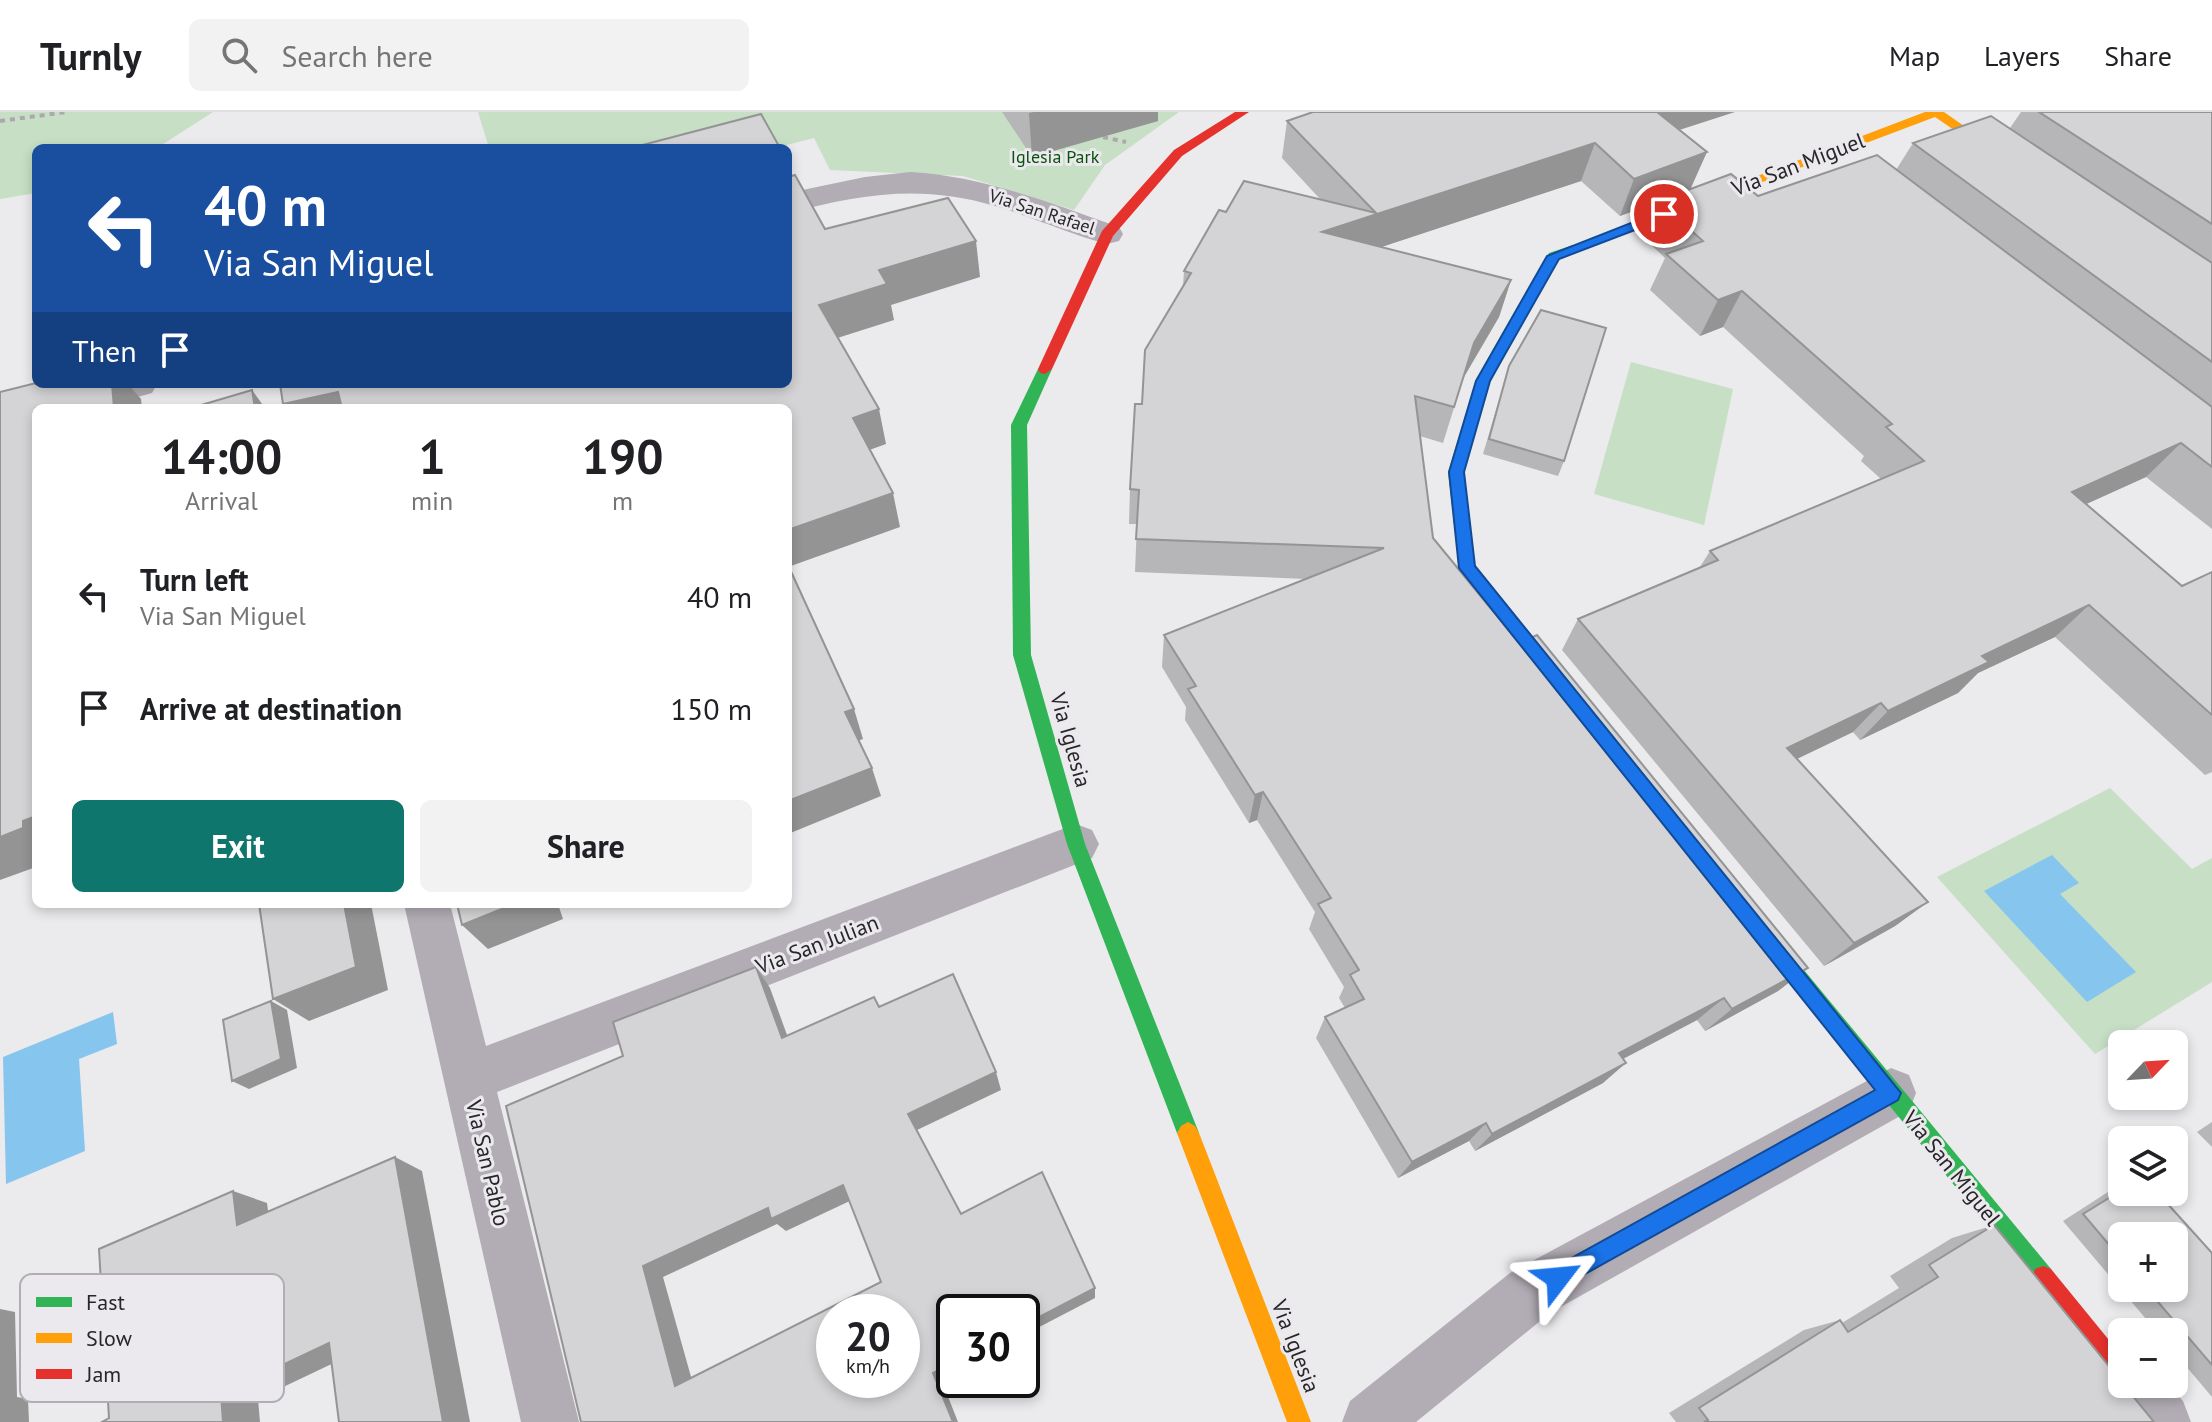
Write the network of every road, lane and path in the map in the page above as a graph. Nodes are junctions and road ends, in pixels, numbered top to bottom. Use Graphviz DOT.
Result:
graph roads {
  1 [pos="67,112"];
  2 [pos="1243,112"];
  3 [pos="1936,112"];
  4 [pos="0,121"];
  5 [pos="2028,175"];
  6 [pos="792,202"];
  7 [pos="1107,234"];
  8 [pos="125,388"];
  9 [pos="67,404"];
  10 [pos="1575,702"];
  11 [pos="1076,844"];
  12 [pos="428,908"];
  13 [pos="1743,910"];
  14 [pos="468,1078"];
  15 [pos="1891,1093"];
  16 [pos="2108,1357"];
  17 [pos="2142,1398"];
  18 [pos="550,1422"];
  19 [pos="1299,1422"];
  20 [pos="1371,1422"];
  21 [pos="2162,1422"];
  1 -- 4 [label="path"];
  2 -- 7 [label="street, Via Iglesia"];
  3 -- 5 [label="street"];
  3 -- 10 [label="street, Via San Miguel"];
  6 -- 7 [label="street, Via San Rafael"];
  7 -- 11 [label="street, Via Iglesia"];
  8 -- 9 [label="street"];
  11 -- 14 [label="street, Via San Julian"];
  11 -- 19 [label="street, Via Iglesia"];
  12 -- 14 [label="street, Via San Pablo"];
  13 -- 15 [label="street, Via San Miguel"];
  14 -- 18 [label="street, Via San Pablo"];
  15 -- 16 [label="street, Via San Miguel"];
  15 -- 20 [label="street"];
  17 -- 21 [label="street"];
}
